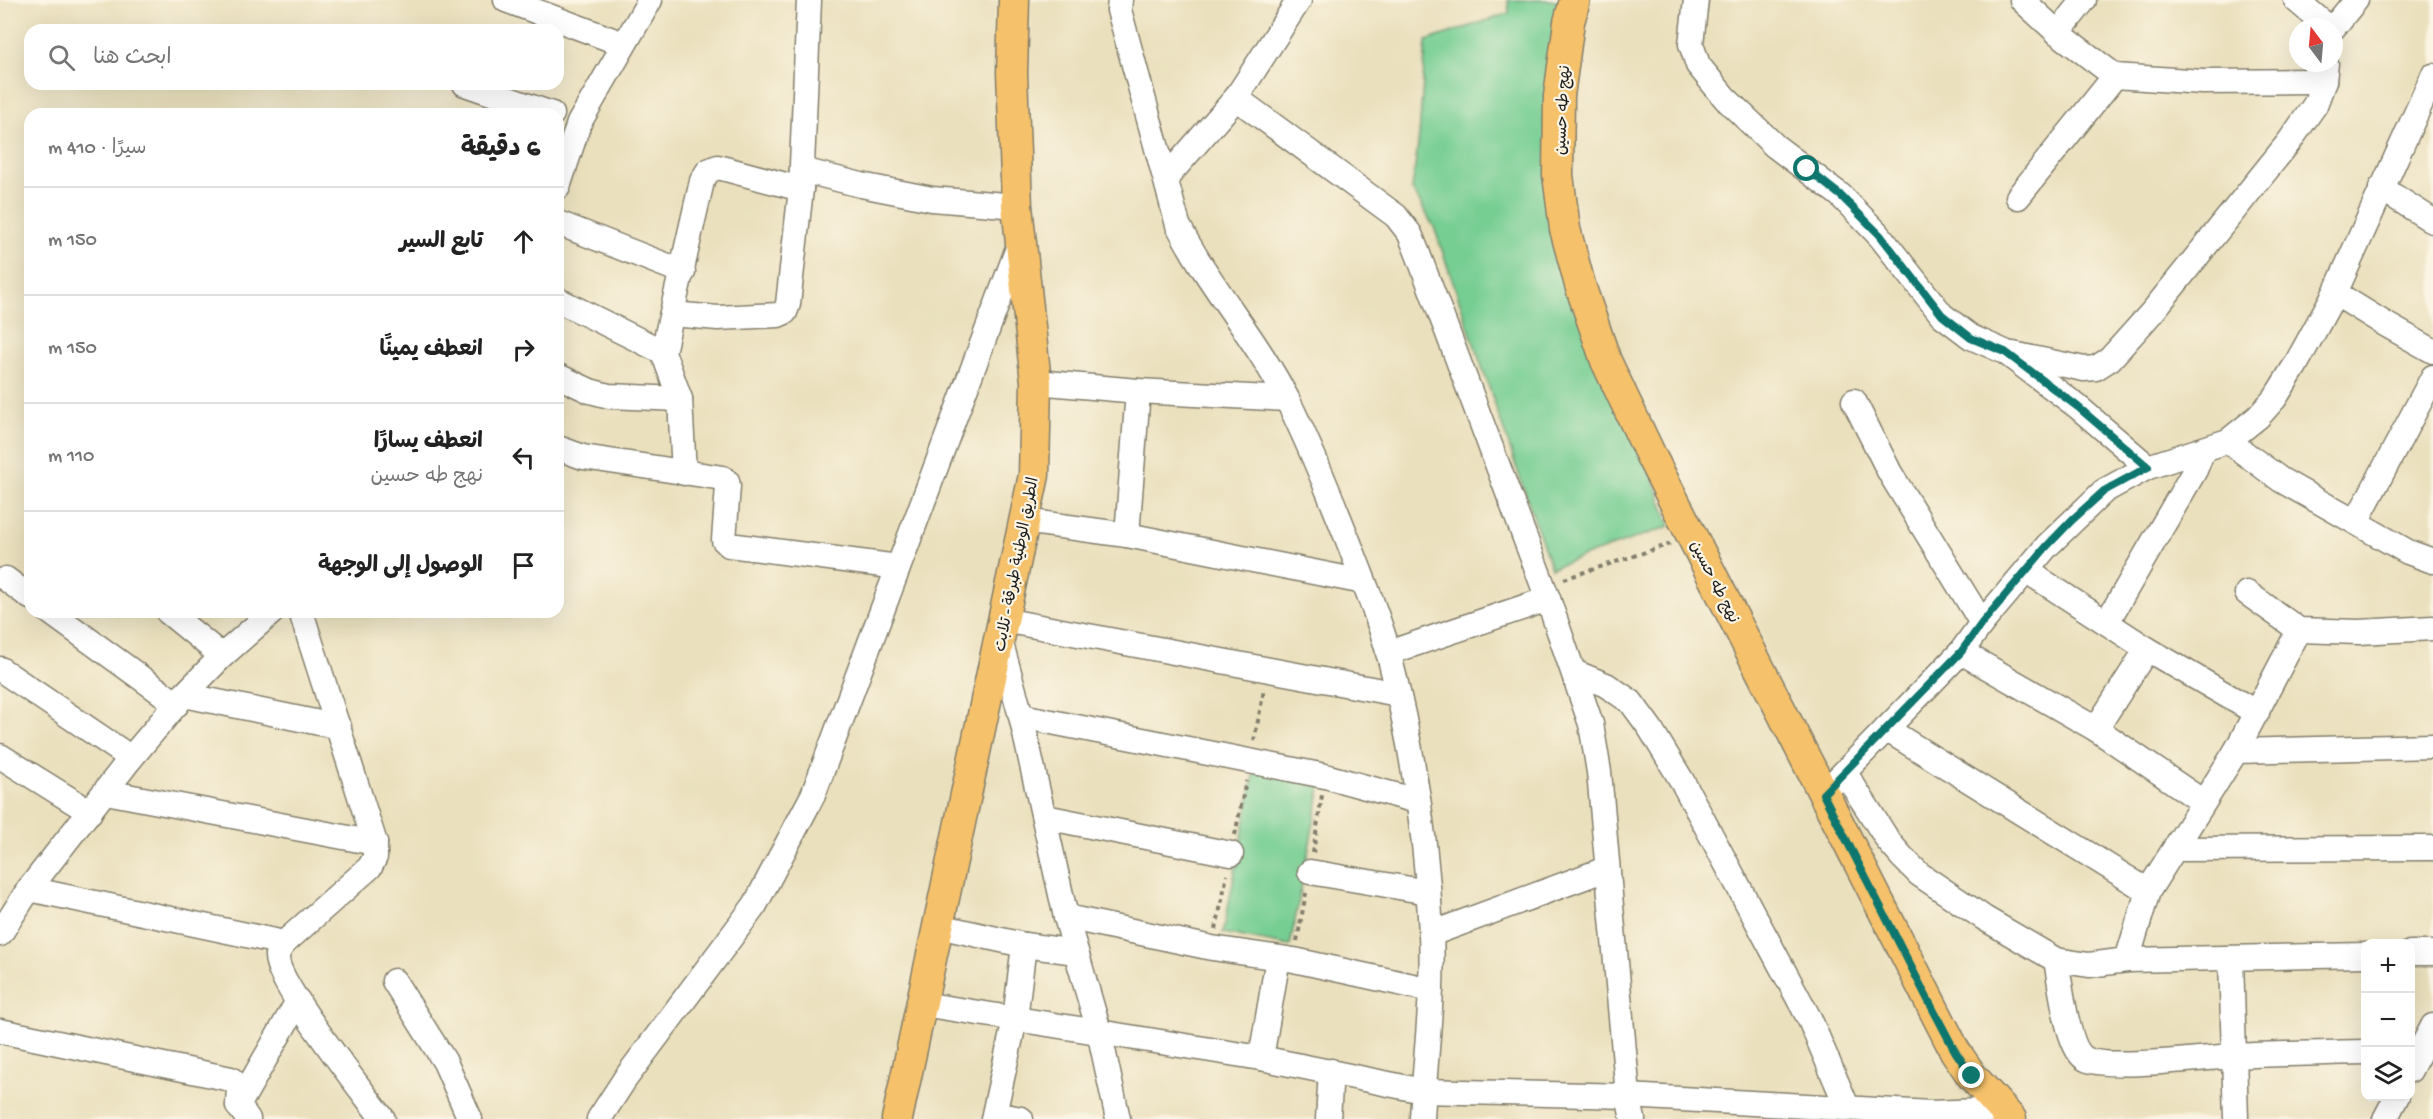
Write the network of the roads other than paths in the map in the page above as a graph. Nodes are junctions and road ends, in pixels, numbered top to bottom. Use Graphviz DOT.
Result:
graph roads {
  1 [pos="506,0"];
  2 [pos="650,0"];
  3 [pos="808,0"];
  4 [pos="1014,0"];
  5 [pos="1120,0"];
  6 [pos="1299,0"];
  7 [pos="1575,0"];
  8 [pos="1696,0"];
  9 [pos="2022,0"];
  10 [pos="2084,0"];
  11 [pos="2295,0"];
  12 [pos="2356,0"];
  13 [pos="2317,18"];
  14 [pos="2341,18"];
  15 [pos="2058,33"];
  16 [pos="623,44"];
  17 [pos="2325,72"];
  18 [pos="2115,76"];
  19 [pos="2433,76"];
  20 [pos="482,90"];
  21 [pos="1236,98"];
  22 [pos="535,108"];
  23 [pos="569,120"];
  24 [pos="564,150"];
  25 [pos="1166,178"];
  26 [pos="802,179"];
  27 [pos="2381,188"];
  28 [pos="2018,197"];
  29 [pos="1017,206"];
  30 [pos="2433,221"];
  31 [pos="564,225"];
  32 [pos="1021,239"];
  33 [pos="683,272"];
  34 [pos="2335,293"];
  35 [pos="564,303"];
  36 [pos="672,314"];
  37 [pos="2431,344"];
  38 [pos="663,352"];
  39 [pos="2005,352"];
  40 [pos="2433,377"];
  41 [pos="564,379"];
  42 [pos="1036,382"];
  43 [pos="1138,391"];
  44 [pos="680,399"];
  45 [pos="1287,399"];
  46 [pos="1854,401"];
  47 [pos="2228,441"];
  48 [pos="564,450"];
  49 [pos="2203,450"];
  50 [pos="2148,467"];
  51 [pos="684,473"];
  52 [pos="1024,521"];
  53 [pos="2356,522"];
  54 [pos="1127,535"];
  55 [pos="2433,561"];
  56 [pos="898,567"];
  57 [pos="2026,571"];
  58 [pos="6,579"];
  59 [pos="1364,582"];
  60 [pos="24,592"];
  61 [pos="1546,592"];
  62 [pos="2247,593"];
  63 [pos="59,618"];
  64 [pos="175,618"];
  65 [pos="265,618"];
  66 [pos="303,618"];
  67 [pos="2107,622"];
  68 [pos="1982,623"];
  69 [pos="2433,628"];
  70 [pos="1001,630"];
  71 [pos="2299,630"];
  72 [pos="2147,649"];
  73 [pos="1961,652"];
  74 [pos="1388,653"];
  75 [pos="222,656"];
  76 [pos="0,669"];
  77 [pos="1574,672"];
  78 [pos="1398,694"];
  79 [pos="181,699"];
  80 [pos="2257,713"];
  81 [pos="1021,716"];
  82 [pos="339,727"];
  83 [pos="1886,729"];
  84 [pos="2096,729"];
  85 [pos="2433,746"];
  86 [pos="2236,751"];
  87 [pos="0,756"];
  88 [pos="131,758"];
  89 [pos="1845,773"];
  90 [pos="106,792"];
  91 [pos="1823,794"];
  92 [pos="1417,801"];
  93 [pos="2203,802"];
  94 [pos="90,812"];
  95 [pos="1045,817"];
  96 [pos="375,843"];
  97 [pos="2433,848"];
  98 [pos="2175,849"];
  99 [pos="1231,854"];
  100 [pos="1606,869"];
  101 [pos="1310,872"];
  102 [pos="29,889"];
  103 [pos="2148,891"];
  104 [pos="1428,892"];
  105 [pos="1065,917"];
  106 [pos="938,926"];
  107 [pos="0,934"];
  108 [pos="1431,934"];
  109 [pos="284,943"];
  110 [pos="1024,945"];
  111 [pos="1076,952"];
  112 [pos="2415,953"];
  113 [pos="2433,953"];
  114 [pos="2361,955"];
  115 [pos="1278,958"];
  116 [pos="2231,959"];
  117 [pos="2056,960"];
  118 [pos="2127,960"];
  119 [pos="394,981"];
  120 [pos="1431,990"];
  121 [pos="298,1001"];
  122 [pos="922,1004"];
  123 [pos="1015,1018"];
  124 [pos="2433,1026"];
  125 [pos="0,1031"];
  126 [pos="1099,1031"];
  127 [pos="2361,1052"];
  128 [pos="2415,1055"];
  129 [pos="2235,1056"];
  130 [pos="1261,1058"];
  131 [pos="1331,1071"];
  132 [pos="1424,1091"];
  133 [pos="1744,1101"];
  134 [pos="2394,1101"];
  135 [pos="1630,1108"];
  136 [pos="1848,1109"];
  137 [pos="238,1114"];
  138 [pos="2006,1115"];
  139 [pos="994,1116"];
  140 [pos="383,1119"];
  141 [pos="470,1119"];
  142 [pos="599,1119"];
  143 [pos="897,1119"];
  144 [pos="1021,1119"];
  145 [pos="1118,1119"];
  146 [pos="1328,1119"];
  147 [pos="1422,1119"];
  148 [pos="1766,1119"];
  149 [pos="2236,1119"];
  150 [pos="2385,1119"];
  1 -- 16 [label="street"];
  2 -- 16 [label="street"];
  3 -- 26 [label="street"];
  4 -- 29 [label="main road, الطريق الوطنية طبرقة - تلابت"];
  5 -- 25 [label="street"];
  6 -- 21 [label="street"];
  7 -- 91 [label="main road, نهج طه حسين"];
  8 -- 39 [label="street"];
  9 -- 15 [label="street"];
  10 -- 15 [label="street"];
  11 -- 13 [label="street"];
  12 -- 14 [label="street"];
  15 -- 18 [label="street"];
  16 -- 23 [label="street"];
  17 -- 18 [label="street"];
  17 -- 39 [label="street"];
  18 -- 28 [label="street"];
  19 -- 27 [label="street"];
  20 -- 22 [label="street"];
  21 -- 25 [label="street"];
  21 -- 61 [label="street"];
  23 -- 24 [label="street"];
  25 -- 45 [label="street"];
  26 -- 29 [label="street"];
  26 -- 33 [label="street"];
  26 -- 36 [label="street"];
  27 -- 30 [label="street"];
  27 -- 34 [label="street"];
  29 -- 32 [label="main road, الطريق الوطنية طبرقة - تلابت"];
  31 -- 33 [label="street"];
  32 -- 42 [label="main road, الطريق الوطنية طبرقة - تلابت"];
  32 -- 56 [label="street"];
  33 -- 36 [label="street"];
  34 -- 37 [label="street"];
  34 -- 47 [label="street"];
  35 -- 38 [label="street"];
  36 -- 38 [label="street"];
  38 -- 44 [label="street"];
  39 -- 50 [label="street"];
  40 -- 53 [label="street"];
  41 -- 44 [label="street"];
  42 -- 43 [label="street"];
  42 -- 52 [label="main road, الطريق الوطنية طبرقة - تلابت"];
  43 -- 45 [label="street"];
  43 -- 54 [label="street"];
  44 -- 51 [label="street"];
  45 -- 59 [label="street"];
  46 -- 68 [label="street"];
  47 -- 49 [label="street"];
  47 -- 53 [label="street"];
  48 -- 51 [label="street"];
  49 -- 50 [label="street"];
  49 -- 67 [label="street"];
  50 -- 57 [label="street"];
  51 -- 56 [label="street"];
  52 -- 54 [label="street"];
  52 -- 70 [label="main road, الطريق الوطنية طبرقة - تلابت"];
  53 -- 55 [label="street"];
  54 -- 59 [label="street"];
  56 -- 142 [label="street"];
  57 -- 67 [label="street"];
  57 -- 68 [label="street"];
  58 -- 60 [label="street"];
  59 -- 74 [label="street"];
  61 -- 74 [label="street"];
  61 -- 77 [label="street"];
  62 -- 71 [label="street"];
  63 -- 79 [label="street"];
  64 -- 75 [label="street"];
  65 -- 75 [label="street"];
  66 -- 82 [label="street"];
  67 -- 72 [label="street"];
  68 -- 73 [label="street"];
  69 -- 71 [label="street"];
  70 -- 78 [label="street"];
  70 -- 81 [label="street"];
  70 -- 106 [label="main road, الطريق الوطنية طبرقة - تلابت"];
  71 -- 80 [label="street"];
  72 -- 80 [label="street"];
  72 -- 84 [label="street"];
  73 -- 83 [label="street"];
  73 -- 84 [label="street"];
  74 -- 78 [label="street"];
  75 -- 79 [label="street"];
  76 -- 88 [label="street"];
  77 -- 100 [label="street"];
  77 -- 136 [label="street"];
  78 -- 92 [label="street"];
  79 -- 82 [label="street"];
  79 -- 88 [label="street"];
  80 -- 86 [label="street"];
  81 -- 92 [label="street"];
  81 -- 95 [label="street"];
  82 -- 96 [label="street"];
  83 -- 89 [label="street"];
  83 -- 103 [label="street"];
  84 -- 93 [label="street"];
  85 -- 86 [label="street"];
  86 -- 93 [label="street"];
  87 -- 94 [label="street"];
  88 -- 90 [label="street"];
  89 -- 91 [label="street"];
  89 -- 117 [label="street"];
  90 -- 94 [label="street"];
  90 -- 96 [label="street"];
  91 -- 138 [label="main road, نهج طه حسين"];
  92 -- 104 [label="street"];
  93 -- 98 [label="street"];
  94 -- 102 [label="street"];
  95 -- 99 [label="street"];
  95 -- 105 [label="street"];
  96 -- 109 [label="street"];
  97 -- 98 [label="street"];
  98 -- 103 [label="street"];
  100 -- 108 [label="street"];
  100 -- 135 [label="street"];
  101 -- 104 [label="street"];
  102 -- 107 [label="street"];
  102 -- 109 [label="street"];
  103 -- 118 [label="street"];
  104 -- 108 [label="street"];
  105 -- 111 [label="street"];
  105 -- 115 [label="street"];
  106 -- 110 [label="street"];
  106 -- 122 [label="main road, الطريق الوطنية طبرقة - تلابت"];
  108 -- 120 [label="street"];
  109 -- 121 [label="street"];
  110 -- 111 [label="street"];
  110 -- 123 [label="street"];
  111 -- 126 [label="street"];
  112 -- 113 [label="street"];
  114 -- 116 [label="street"];
  115 -- 120 [label="street"];
  115 -- 130 [label="street"];
  116 -- 118 [label="street"];
  116 -- 129 [label="street"];
  117 -- 118 [label="street"];
  117 -- 129 [label="street"];
  119 -- 141 [label="street"];
  120 -- 132 [label="street"];
  121 -- 137 [label="street"];
  121 -- 140 [label="street"];
  122 -- 123 [label="street"];
  122 -- 143 [label="main road, الطريق الوطنية طبرقة - تلابت"];
  123 -- 126 [label="street"];
  123 -- 139 [label="street"];
  124 -- 128 [label="street"];
  125 -- 137 [label="street"];
  126 -- 130 [label="street"];
  126 -- 145 [label="street"];
  127 -- 129 [label="street"];
  129 -- 149 [label="street"];
  130 -- 131 [label="street"];
  131 -- 132 [label="street"];
  131 -- 146 [label="street"];
  132 -- 135 [label="street"];
  132 -- 147 [label="street"];
  133 -- 135 [label="street"];
  133 -- 136 [label="street"];
  133 -- 148 [label="street"];
  134 -- 150 [label="street"];
  136 -- 138 [label="street"];
  139 -- 144 [label="street"];
}
